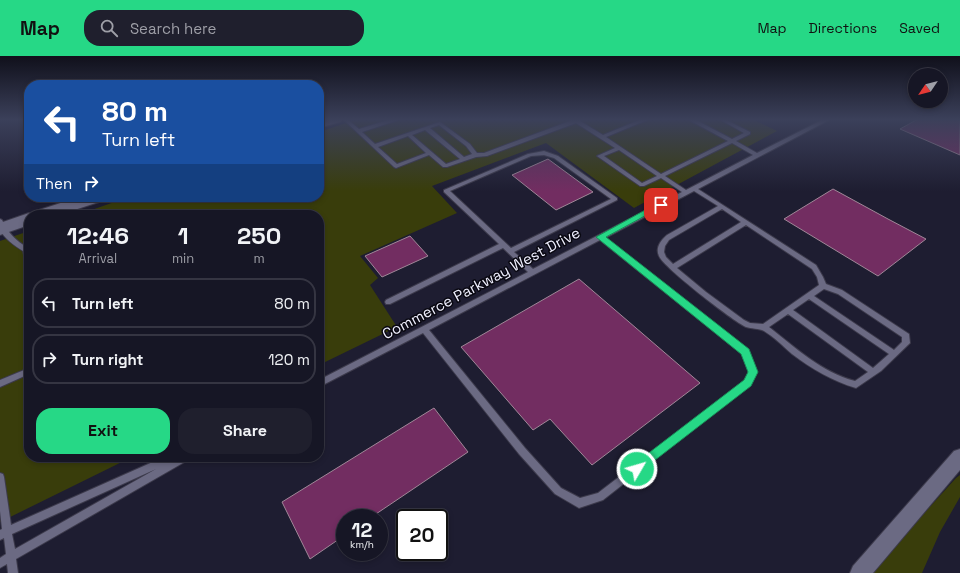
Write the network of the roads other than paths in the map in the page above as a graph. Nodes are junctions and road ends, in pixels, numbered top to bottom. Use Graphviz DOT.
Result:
graph roads {
  1 [pos="372,143"];
  2 [pos="383,143"];
  3 [pos="419,143"];
  4 [pos="444,143"];
  5 [pos="466,143"];
  6 [pos="515,143"];
  7 [pos="611,143"];
  8 [pos="728,143"];
  9 [pos="736,143"];
  10 [pos="779,143"];
  11 [pos="375,146"];
  12 [pos="619,148"];
  13 [pos="430,153"];
  14 [pos="475,155"];
  15 [pos="756,155"];
  16 [pos="463,159"];
  17 [pos="661,176"];
  18 [pos="693,188"];
  19 [pos="685,192"];
  20 [pos="86,202"];
  21 [pos="722,206"];
  22 [pos="71,210"];
  23 [pos="24,220"];
  24 [pos="746,222"];
  25 [pos="1,226"];
  26 [pos="600,237"];
  27 [pos="503,245"];
  28 [pos="24,249"];
  29 [pos="510,251"];
  30 [pos="673,266"];
  31 [pos="532,272"];
  32 [pos="823,286"];
  33 [pos="809,296"];
  34 [pos="388,302"];
  35 [pos="788,310"];
  36 [pos="764,327"];
  37 [pos="424,329"];
  38 [pos="894,354"];
  39 [pos="873,372"];
  40 [pos="24,373"];
  41 [pos="324,381"];
  42 [pos="0,384"];
  43 [pos="960,457"];
  44 [pos="162,462"];
  45 [pos="176,462"];
  46 [pos="0,477"];
  47 [pos="4,534"];
  48 [pos="10,557"];
  49 [pos="0,563"];
  50 [pos="13,573"];
  51 [pos="860,573"];
  1 -- 11 [label="lane"];
  2 -- 11 [label="lane"];
  3 -- 13 [label="lane"];
  4 -- 16 [label="lane"];
  5 -- 14 [label="lane"];
  6 -- 14 [label="lane"];
  7 -- 12 [label="lane"];
  8 -- 17 [label="lane"];
  9 -- 15 [label="lane"];
  10 -- 15 [label="lane, Commerce Parkway West Drive"];
  11 -- 13 [label="lane"];
  12 -- 17 [label="lane"];
  12 -- 17 [label="lane"];
  13 -- 16 [label="lane"];
  14 -- 16 [label="lane"];
  15 -- 18 [label="lane, Commerce Parkway West Drive"];
  17 -- 19 [label="lane"];
  18 -- 19 [label="lane, Commerce Parkway West Drive"];
  18 -- 21 [label="lane"];
  19 -- 26 [label="lane, Commerce Parkway West Drive"];
  20 -- 22 [label="street"];
  21 -- 24 [label="lane"];
  21 -- 30 [label="lane"];
  23 -- 25 [label="street"];
  24 -- 30 [label="lane"];
  24 -- 32 [label="lane"];
  25 -- 28 [label="lane"];
  26 -- 31 [label="lane, Commerce Parkway West Drive"];
  26 -- 37 [label="lane"];
  27 -- 29 [label="lane"];
  27 -- 29 [label="lane"];
  27 -- 34 [label="lane"];
  29 -- 31 [label="lane"];
  30 -- 36 [label="lane"];
  31 -- 37 [label="lane, Commerce Parkway West Drive"];
  32 -- 33 [label="lane"];
  32 -- 38 [label="lane"];
  33 -- 35 [label="lane"];
  33 -- 38 [label="lane"];
  35 -- 36 [label="lane"];
  35 -- 39 [label="lane"];
  36 -- 39 [label="lane"];
  37 -- 41 [label="lane, Commerce Parkway West Drive"];
  38 -- 39 [label="lane"];
  40 -- 42 [label="lane"];
  43 -- 51 [label="street"];
  44 -- 47 [label="lane"];
  45 -- 48 [label="lane"];
  46 -- 47 [label="lane"];
  47 -- 48 [label="lane"];
  48 -- 49 [label="lane"];
  48 -- 50 [label="lane"];
}
